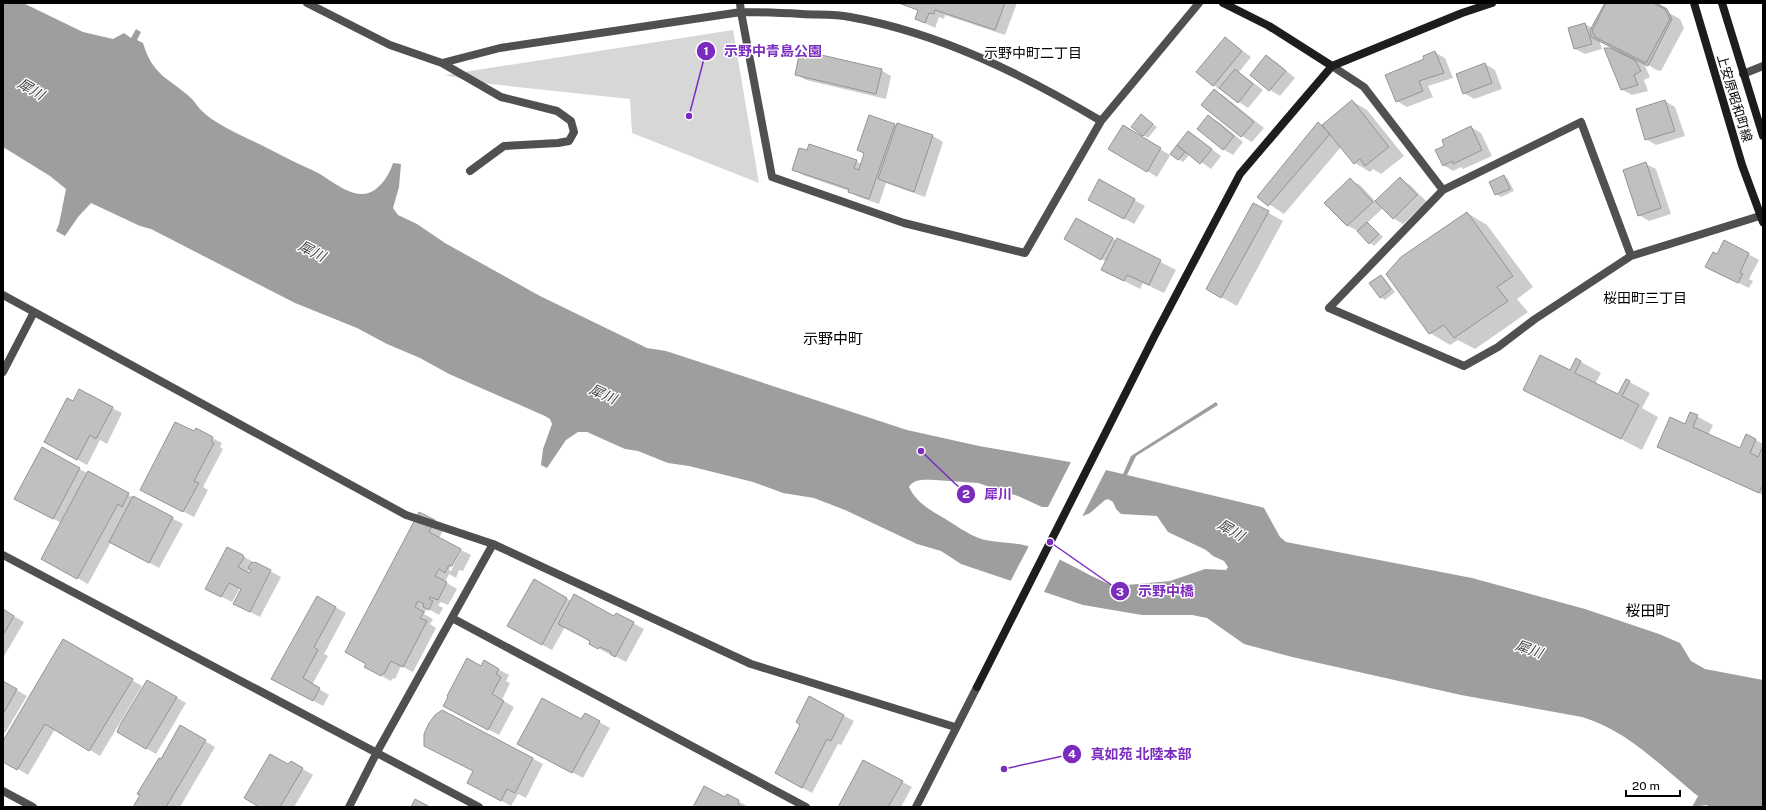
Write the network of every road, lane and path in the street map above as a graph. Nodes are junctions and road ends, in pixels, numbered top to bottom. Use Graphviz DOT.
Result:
graph roads {
  1 [pos="307,3"];
  2 [pos="1199,3"];
  3 [pos="1223,3"];
  4 [pos="1492,3"];
  5 [pos="1694,3"];
  6 [pos="1722,3"];
  7 [pos="741,7"];
  8 [pos="442,63"];
  9 [pos="1332,66"];
  10 [pos="1763,66"];
  11 [pos="1743,74"];
  12 [pos="1101,121"];
  13 [pos="1763,136"];
  14 [pos="470,171"];
  15 [pos="1443,190"];
  16 [pos="1762,218"];
  17 [pos="1631,256"];
  18 [pos="3,295"];
  19 [pos="34,312"];
  20 [pos="3,372"];
  21 [pos="493,544"];
  22 [pos="3,555"];
  23 [pos="452,618"];
  24 [pos="955,727"];
  25 [pos="377,752"];
  26 [pos="3,791"];
  27 [pos="33,807"];
  28 [pos="349,807"];
  29 [pos="479,807"];
  30 [pos="806,807"];
  31 [pos="916,807"];
  1 -- 8 [label="street"];
  2 -- 12 [label="street"];
  3 -- 9 [label="street"];
  4 -- 9 [label="street"];
  5 -- 16 [label="street, 上安原昭和町線"];
  6 -- 11 [label="street, 上安原昭和町線"];
  7 -- 8 [label="street"];
  7 -- 12 [label="street"];
  7 -- 12 [label="street"];
  8 -- 14 [label="street"];
  9 -- 15 [label="street"];
  9 -- 24 [label="street"];
  10 -- 11 [label="street"];
  11 -- 13 [label="street, 上安原昭和町線"];
  15 -- 17 [label="street"];
  15 -- 17 [label="street"];
  16 -- 17 [label="street"];
  18 -- 19 [label="street"];
  19 -- 20 [label="street"];
  19 -- 21 [label="street"];
  21 -- 23 [label="street"];
  21 -- 24 [label="street"];
  22 -- 25 [label="street"];
  23 -- 25 [label="street"];
  23 -- 30 [label="street"];
  24 -- 31 [label="street"];
  25 -- 28 [label="street"];
  25 -- 29 [label="street"];
  26 -- 27 [label="street"];
}
